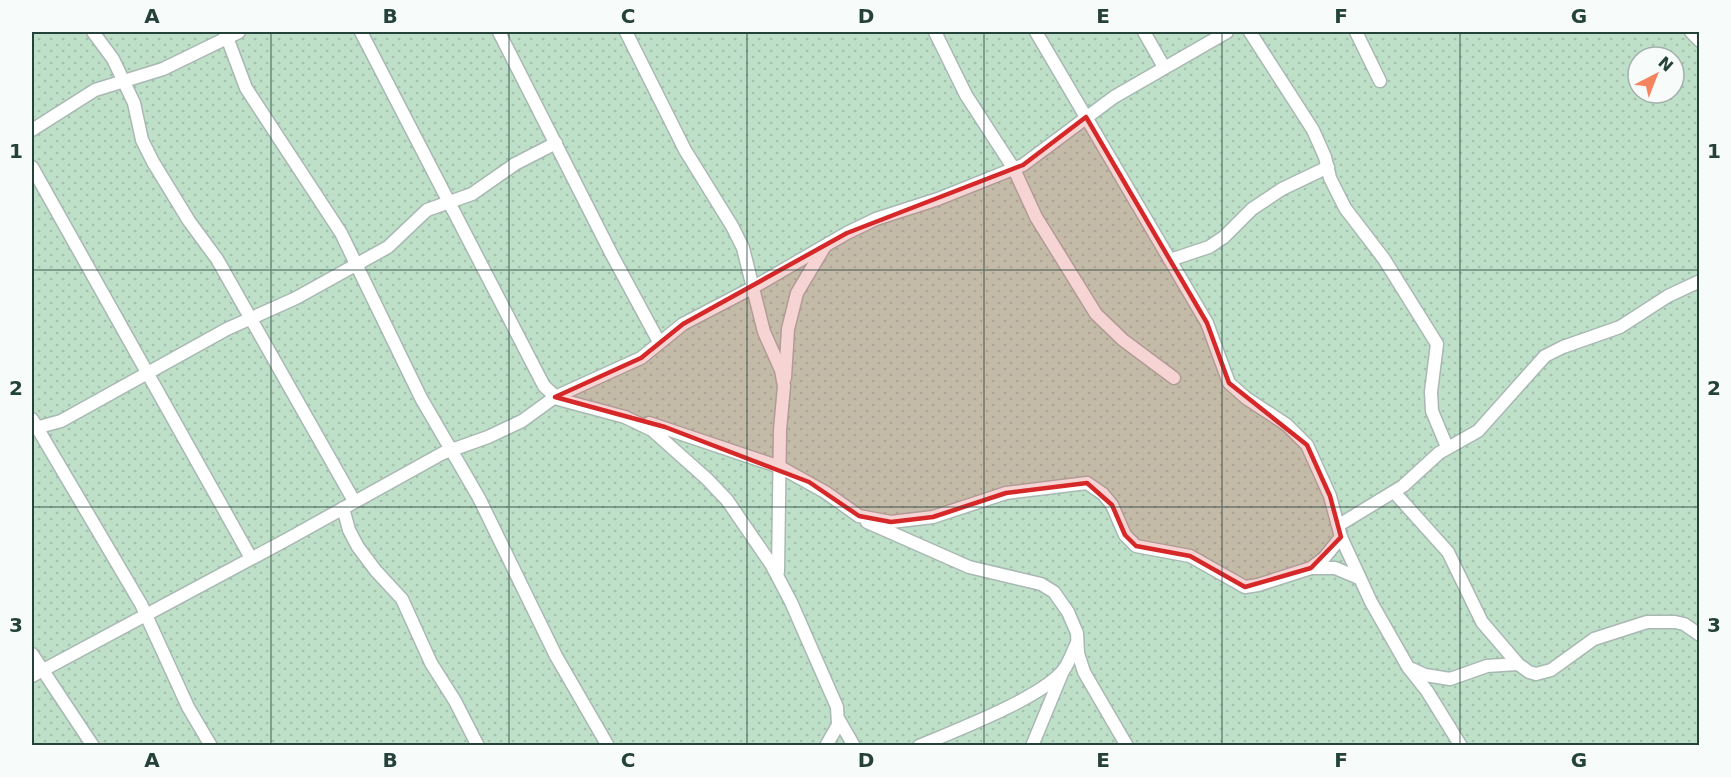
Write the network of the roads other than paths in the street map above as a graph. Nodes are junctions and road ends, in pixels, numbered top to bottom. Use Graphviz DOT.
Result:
graph roads {
  1 [pos="93,32"];
  2 [pos="361,32"];
  3 [pos="499,32"];
  4 [pos="626,32"];
  5 [pos="935,32"];
  6 [pos="1036,32"];
  7 [pos="1144,32"];
  8 [pos="1227,32"];
  9 [pos="1250,32"];
  10 [pos="1356,32"];
  11 [pos="1691,32"];
  12 [pos="230,33"];
  13 [pos="1700,41"];
  14 [pos="1164,67"];
  15 [pos="123,81"];
  16 [pos="1380,81"];
  17 [pos="1086,117"];
  18 [pos="32,130"];
  19 [pos="556,143"];
  20 [pos="32,166"];
  21 [pos="1328,167"];
  22 [pos="1014,169"];
  23 [pos="448,201"];
  24 [pos="825,244"];
  25 [pos="1170,260"];
  26 [pos="356,263"];
  27 [pos="1700,281"];
  28 [pos="752,288"];
  29 [pos="250,319"];
  30 [pos="659,342"];
  31 [pos="146,374"];
  32 [pos="1174,378"];
  33 [pos="784,386"];
  34 [pos="555,397"];
  35 [pos="625,417"];
  36 [pos="33,425"];
  37 [pos="1447,447"];
  38 [pos="449,450"];
  39 [pos="780,467"];
  40 [pos="1394,492"];
  41 [pos="348,505"];
  42 [pos="859,516"];
  43 [pos="1340,531"];
  44 [pos="251,558"];
  45 [pos="1311,568"];
  46 [pos="778,576"];
  47 [pos="1359,578"];
  48 [pos="147,615"];
  49 [pos="1700,635"];
  50 [pos="1078,640"];
  51 [pos="32,654"];
  52 [pos="1518,664"];
  53 [pos="1065,667"];
  54 [pos="1408,667"];
  55 [pos="44,670"];
  56 [pos="32,676"];
  57 [pos="839,720"];
  58 [pos="93,746"];
  59 [pos="211,746"];
  60 [pos="478,746"];
  61 [pos="608,746"];
  62 [pos="826,746"];
  63 [pos="854,746"];
  64 [pos="919,746"];
  65 [pos="1032,746"];
  66 [pos="1127,746"];
  67 [pos="1461,746"];
  1 -- 15 [label="street"];
  2 -- 23 [label="street"];
  3 -- 19 [label="street"];
  4 -- 28 [label="street"];
  5 -- 22 [label="street"];
  6 -- 17 [label="street"];
  7 -- 14 [label="street"];
  8 -- 14 [label="street"];
  9 -- 21 [label="street"];
  10 -- 16 [label="street"];
  11 -- 13 [label="street"];
  12 -- 15 [label="street"];
  12 -- 26 [label="street"];
  14 -- 17 [label="street"];
  15 -- 18 [label="street"];
  15 -- 29 [label="street"];
  17 -- 22 [label="street"];
  17 -- 25 [label="street"];
  19 -- 23 [label="street"];
  19 -- 30 [label="street"];
  20 -- 31 [label="street"];
  21 -- 25 [label="street"];
  21 -- 37 [label="street"];
  22 -- 24 [label="street"];
  22 -- 32 [label="street"];
  23 -- 26 [label="street"];
  23 -- 34 [label="street"];
  24 -- 28 [label="street"];
  24 -- 33 [label="street"];
  25 -- 43 [label="street"];
  26 -- 29 [label="street"];
  26 -- 38 [label="street"];
  27 -- 37 [label="street"];
  28 -- 30 [label="street"];
  28 -- 33 [label="street"];
  29 -- 31 [label="street"];
  29 -- 41 [label="street"];
  30 -- 34 [label="street"];
  31 -- 36 [label="street"];
  31 -- 44 [label="street"];
  33 -- 39 [label="street"];
  34 -- 35 [label="street"];
  34 -- 38 [label="street"];
  35 -- 39 [label="street"];
  35 -- 46 [label="street"];
  36 -- 48 [label="street"];
  37 -- 40 [label="street"];
  38 -- 41 [label="street"];
  38 -- 61 [label="street"];
  39 -- 42 [label="street"];
  39 -- 46 [label="street"];
  40 -- 43 [label="street"];
  40 -- 52 [label="street"];
  41 -- 44 [label="street"];
  41 -- 60 [label="street"];
  42 -- 45 [label="street"];
  42 -- 50 [label="street"];
  43 -- 45 [label="street"];
  43 -- 47 [label="street"];
  44 -- 48 [label="street"];
  45 -- 47 [label="street"];
  46 -- 57 [label="street"];
  47 -- 54 [label="street"];
  48 -- 55 [label="street"];
  48 -- 59 [label="street"];
  49 -- 52 [label="street"];
  50 -- 53 [label="street"];
  50 -- 66 [label="street"];
  51 -- 55 [label="street"];
  52 -- 54 [label="street"];
  53 -- 64 [label="street"];
  53 -- 65 [label="street"];
  54 -- 67 [label="street"];
  55 -- 56 [label="street"];
  55 -- 58 [label="street"];
  57 -- 62 [label="street"];
  57 -- 63 [label="street"];
}
